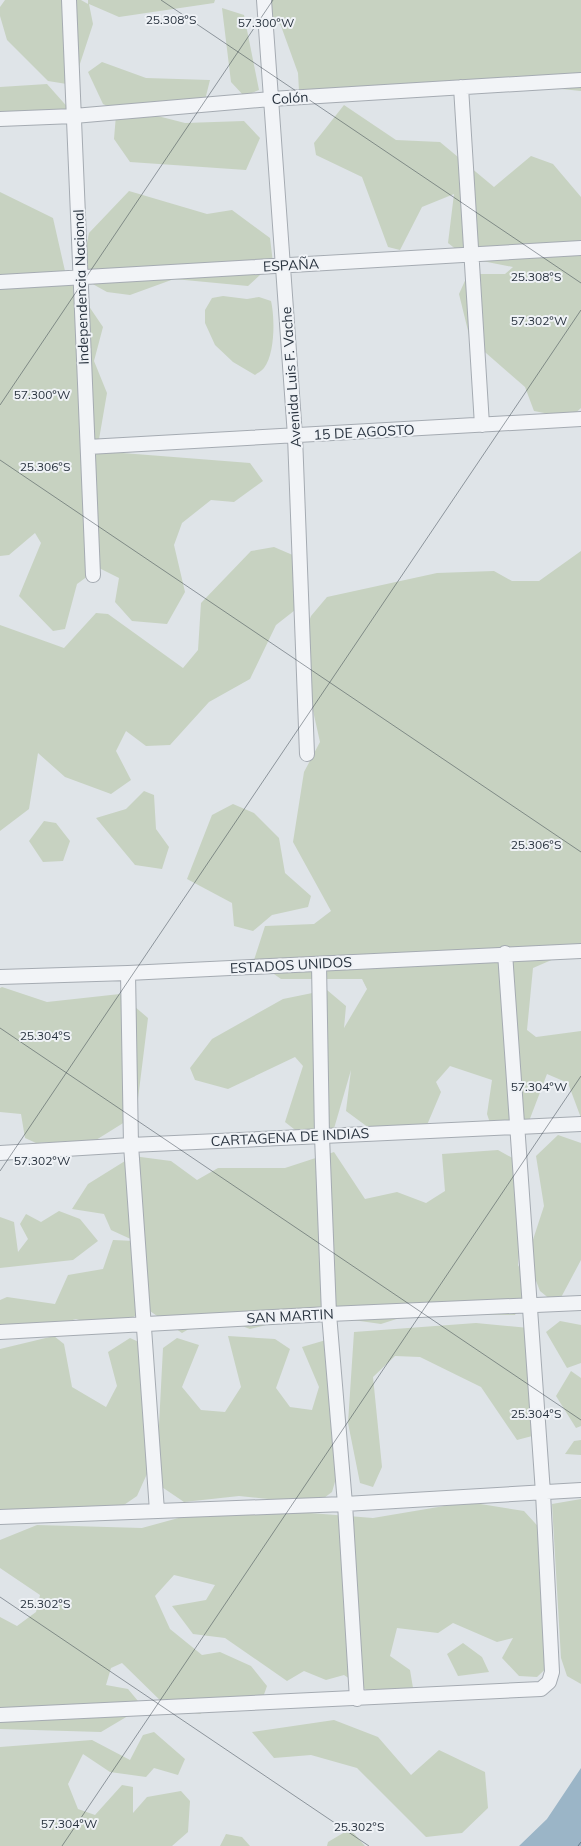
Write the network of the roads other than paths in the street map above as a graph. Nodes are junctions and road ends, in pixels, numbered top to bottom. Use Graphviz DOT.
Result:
graph roads {
  1 [pos="69,0"];
  2 [pos="264,0"];
  3 [pos="581,80"];
  4 [pos="461,87"];
  5 [pos="271,99"];
  6 [pos="74,116"];
  7 [pos="0,119"];
  8 [pos="581,248"];
  9 [pos="472,254"];
  10 [pos="284,266"];
  11 [pos="80,277"];
  12 [pos="0,282"];
  13 [pos="581,419"];
  14 [pos="482,425"];
  15 [pos="295,436"];
  16 [pos="88,447"];
  17 [pos="93,575"];
  18 [pos="308,754"];
  19 [pos="581,950"];
  20 [pos="505,953"];
  21 [pos="319,964"];
  22 [pos="128,973"];
  23 [pos="0,977"];
  24 [pos="581,1124"];
  25 [pos="516,1127"];
  26 [pos="322,1136"];
  27 [pos="131,1145"];
  28 [pos="0,1153"];
  29 [pos="581,1303"];
  30 [pos="529,1306"];
  31 [pos="329,1314"];
  32 [pos="144,1325"];
  33 [pos="0,1332"];
  34 [pos="581,1490"];
  35 [pos="543,1492"];
  36 [pos="345,1504"];
  37 [pos="157,1511"];
  38 [pos="0,1517"];
  39 [pos="358,1698"];
  40 [pos="0,1715"];
  1 -- 6 [label="street, Independencia Nacional"];
  2 -- 5 [label="street, Avenida Luis F. Vache"];
  3 -- 4 [label="street, Colón"];
  4 -- 5 [label="street, Colón"];
  4 -- 9 [label="street"];
  5 -- 6 [label="street, Colón"];
  5 -- 10 [label="street, Avenida Luis F. Vache"];
  6 -- 7 [label="street, Colón"];
  6 -- 11 [label="street, Independencia Nacional"];
  8 -- 9 [label="street, ESPAÑA"];
  9 -- 10 [label="street, ESPAÑA"];
  9 -- 14 [label="street"];
  10 -- 11 [label="street, ESPAÑA"];
  10 -- 15 [label="street, Avenida Luis F. Vache"];
  11 -- 12 [label="street, ESPAÑA"];
  11 -- 16 [label="street, Independencia Nacional"];
  13 -- 14 [label="street, 15 DE AGOSTO"];
  14 -- 15 [label="street, 15 DE AGOSTO"];
  15 -- 16 [label="street, 15 DE AGOSTO"];
  15 -- 18 [label="street, Avenida Luis F. Vache"];
  16 -- 17 [label="street, Independencia Nacional"];
  19 -- 20 [label="street, ESTADOS UNIDOS"];
  20 -- 21 [label="street, ESTADOS UNIDOS"];
  20 -- 25 [label="street"];
  21 -- 22 [label="street, ESTADOS UNIDOS"];
  21 -- 26 [label="street"];
  22 -- 23 [label="street, ESTADOS UNIDOS"];
  22 -- 27 [label="street"];
  24 -- 25 [label="street, CARTAGENA DE INDIAS"];
  25 -- 26 [label="street, CARTAGENA DE INDIAS"];
  25 -- 30 [label="street"];
  26 -- 27 [label="street, CARTAGENA DE INDIAS"];
  26 -- 31 [label="street"];
  27 -- 28 [label="street, CARTAGENA DE INDIAS"];
  27 -- 32 [label="street"];
  29 -- 30 [label="street, SAN MARTIN"];
  30 -- 31 [label="street, SAN MARTIN"];
  30 -- 35 [label="street"];
  31 -- 32 [label="street, SAN MARTIN"];
  31 -- 36 [label="street"];
  32 -- 33 [label="street, SAN MARTIN"];
  32 -- 37 [label="street"];
  34 -- 35 [label="street"];
  35 -- 36 [label="street"];
  35 -- 39 [label="street"];
  36 -- 37 [label="street"];
  36 -- 39 [label="street"];
  37 -- 38 [label="street"];
  39 -- 40 [label="street"];
}
